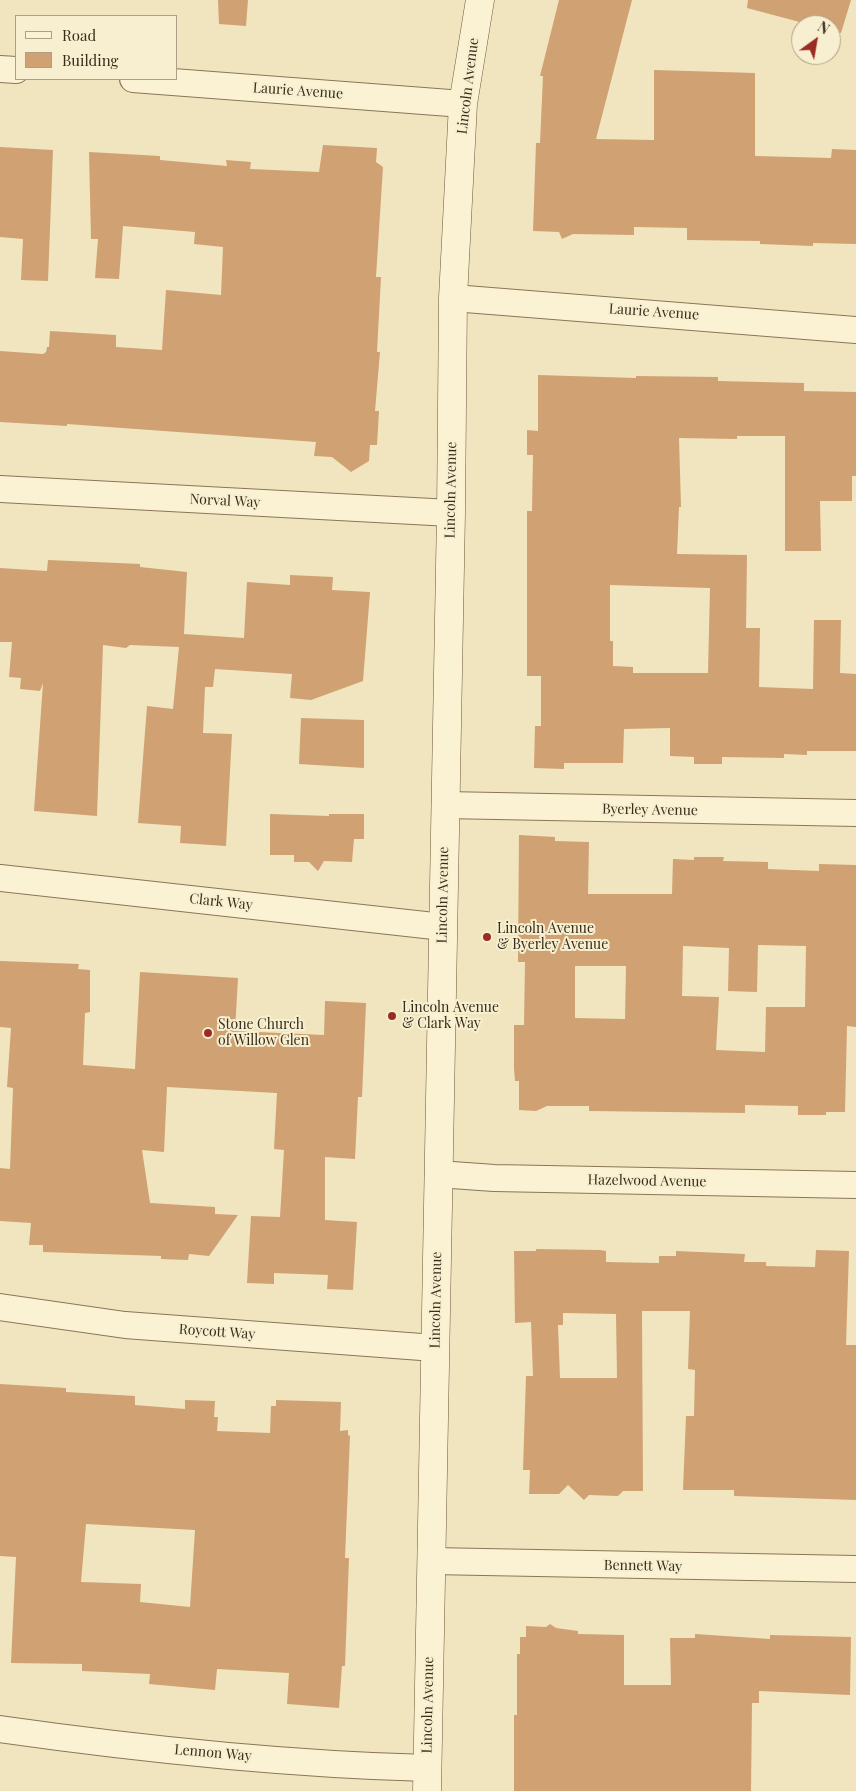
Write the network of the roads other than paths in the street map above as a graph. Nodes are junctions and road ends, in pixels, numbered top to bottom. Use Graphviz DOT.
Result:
graph roads {
  1 [pos="480,0"];
  2 [pos="0,69"];
  3 [pos="15,70"];
  4 [pos="146,80"];
  5 [pos="463,104"];
  6 [pos="453,298"];
  7 [pos="856,330"];
  8 [pos="0,489"];
  9 [pos="451,512"];
  10 [pos="445,805"];
  11 [pos="856,813"];
  12 [pos="0,878"];
  13 [pos="443,928"];
  14 [pos="438,1174"];
  15 [pos="856,1185"];
  16 [pos="0,1306"];
  17 [pos="435,1348"];
  18 [pos="431,1561"];
  19 [pos="856,1570"];
  20 [pos="0,1729"];
  21 [pos="427,1779"];
  1 -- 5 [label="main road, Lincoln Avenue"];
  2 -- 3 [label="street"];
  4 -- 5 [label="street, Laurie Avenue"];
  5 -- 6 [label="main road, Lincoln Avenue"];
  6 -- 7 [label="street, Laurie Avenue"];
  6 -- 9 [label="main road, Lincoln Avenue"];
  8 -- 9 [label="street, Norval Way"];
  9 -- 10 [label="main road, Lincoln Avenue"];
  10 -- 11 [label="street, Byerley Avenue"];
  10 -- 13 [label="main road, Lincoln Avenue"];
  12 -- 13 [label="street, Clark Way"];
  13 -- 14 [label="main road, Lincoln Avenue"];
  14 -- 15 [label="street, Hazelwood Avenue"];
  14 -- 17 [label="main road, Lincoln Avenue"];
  16 -- 17 [label="street, Roycott Way"];
  17 -- 18 [label="main road, Lincoln Avenue"];
  18 -- 19 [label="street, Bennett Way"];
  18 -- 21 [label="main road, Lincoln Avenue"];
  20 -- 21 [label="street, Lennon Way"];
}
